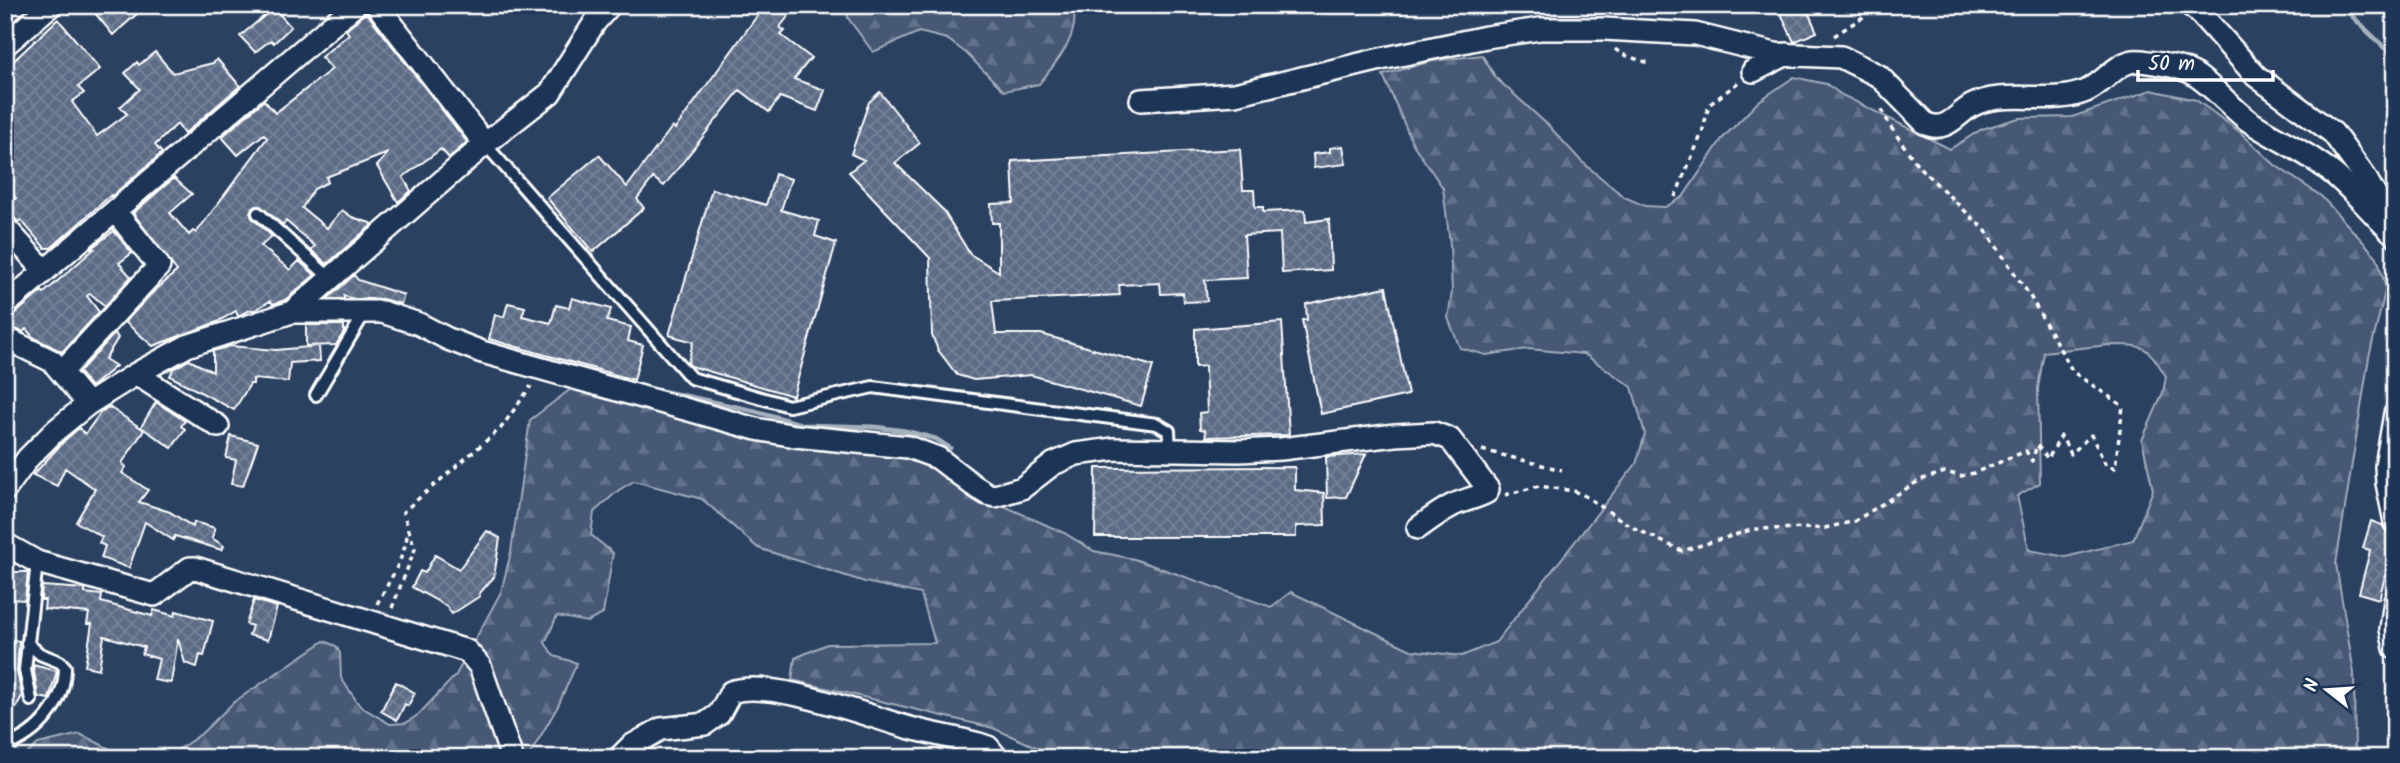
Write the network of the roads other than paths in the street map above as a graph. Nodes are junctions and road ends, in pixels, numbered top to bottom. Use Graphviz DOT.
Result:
graph roads {
  1 [pos="51,5"];
  2 [pos="355,5"];
  3 [pos="377,5"];
  4 [pos="610,5"];
  5 [pos="2190,5"];
  6 [pos="5,45"];
  7 [pos="1787,54"];
  8 [pos="1754,71"];
  9 [pos="1141,100"];
  10 [pos="485,144"];
  11 [pos="115,211"];
  12 [pos="258,213"];
  13 [pos="5,228"];
  14 [pos="2395,233"];
  15 [pos="44,270"];
  16 [pos="330,278"];
  17 [pos="5,305"];
  18 [pos="292,312"];
  19 [pos="365,312"];
  20 [pos="5,338"];
  21 [pos="62,371"];
  22 [pos="136,374"];
  23 [pos="316,395"];
  24 [pos="88,404"];
  25 [pos="2395,414"];
  26 [pos="218,426"];
  27 [pos="1170,451"];
  28 [pos="5,489"];
  29 [pos="2395,522"];
  30 [pos="1418,528"];
  31 [pos="5,544"];
  32 [pos="37,562"];
  33 [pos="2395,601"];
  34 [pos="27,643"];
  35 [pos="2395,648"];
  36 [pos="31,700"];
  37 [pos="5,746"];
  38 [pos="512,758"];
  39 [pos="619,758"];
  40 [pos="997,758"];
  1 -- 6 [label="street"];
  2 -- 11 [label="street"];
  3 -- 10 [label="street"];
  4 -- 10 [label="street"];
  5 -- 14 [label="street"];
  7 -- 8 [label="street"];
  7 -- 9 [label="street"];
  7 -- 14 [label="street"];
  10 -- 16 [label="street"];
  10 -- 27 [label="lane"];
  11 -- 15 [label="street"];
  11 -- 21 [label="street"];
  12 -- 16 [label="lane"];
  13 -- 15 [label="street"];
  15 -- 17 [label="street"];
  16 -- 18 [label="street"];
  18 -- 19 [label="street"];
  18 -- 22 [label="street"];
  19 -- 23 [label="lane"];
  19 -- 27 [label="street"];
  20 -- 21 [label="street"];
  21 -- 24 [label="street"];
  22 -- 24 [label="street"];
  22 -- 26 [label="street"];
  24 -- 28 [label="street"];
  25 -- 29 [label="street"];
  27 -- 30 [label="street"];
  31 -- 32 [label="street"];
  32 -- 34 [label="lane"];
  32 -- 38 [label="street"];
  33 -- 35 [label="street"];
  34 -- 36 [label="lane"];
  34 -- 37 [label="lane"];
  39 -- 40 [label="street"];
}
